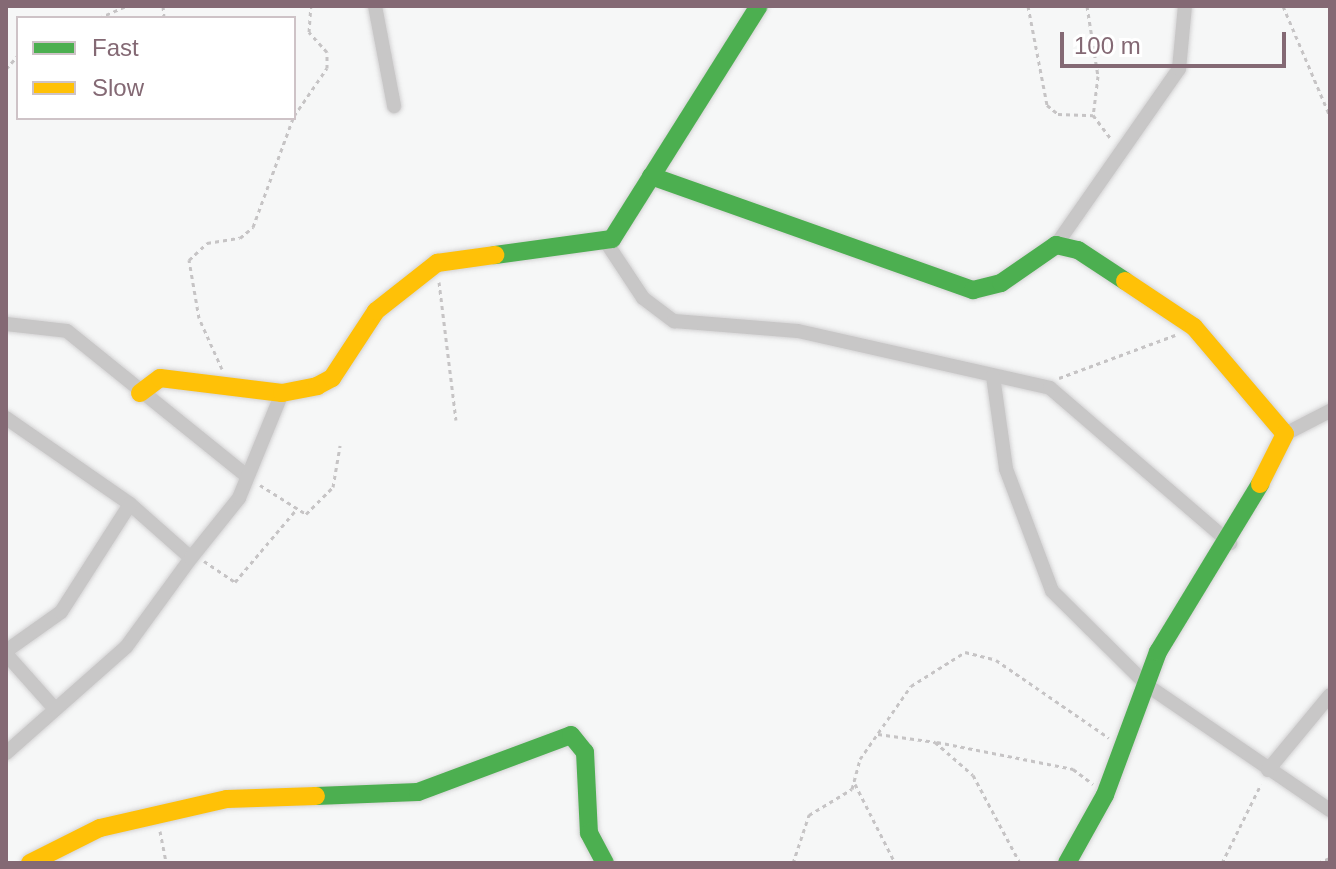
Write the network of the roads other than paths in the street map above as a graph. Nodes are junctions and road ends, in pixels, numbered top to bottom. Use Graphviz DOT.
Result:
graph roads {
  1 [pos="375,6"];
  2 [pos="759,6"];
  3 [pos="1185,6"];
  4 [pos="394,106"];
  5 [pos="651,176"];
  6 [pos="606,242"];
  7 [pos="1056,245"];
  8 [pos="6,324"];
  9 [pos="993,376"];
  10 [pos="140,393"];
  11 [pos="282,393"];
  12 [pos="1330,411"];
  13 [pos="6,418"];
  14 [pos="1285,434"];
  15 [pos="247,476"];
  16 [pos="130,504"];
  17 [pos="1230,543"];
  18 [pos="193,556"];
  19 [pos="6,652"];
  20 [pos="1148,686"];
  21 [pos="1330,695"];
  22 [pos="55,709"];
  23 [pos="6,753"];
  24 [pos="1268,770"];
  25 [pos="1330,810"];
  26 [pos="30,863"];
  27 [pos="605,863"];
  28 [pos="1067,863"];
  1 -- 4 [label="street"];
  2 -- 5 [label="street"];
  3 -- 7 [label="street"];
  5 -- 6 [label="street"];
  5 -- 7 [label="street"];
  6 -- 9 [label="street"];
  6 -- 11 [label="street"];
  7 -- 14 [label="street"];
  8 -- 10 [label="street"];
  9 -- 17 [label="street"];
  9 -- 20 [label="street"];
  10 -- 11 [label="street"];
  10 -- 15 [label="street"];
  11 -- 15 [label="street"];
  12 -- 14 [label="street"];
  13 -- 16 [label="street"];
  14 -- 17 [label="street"];
  15 -- 18 [label="street"];
  16 -- 18 [label="street"];
  16 -- 19 [label="street"];
  17 -- 20 [label="street"];
  18 -- 22 [label="street"];
  19 -- 22 [label="street"];
  20 -- 24 [label="street"];
  20 -- 28 [label="street"];
  21 -- 24 [label="street"];
  22 -- 23 [label="street"];
  24 -- 25 [label="street"];
  26 -- 27 [label="street"];
}
